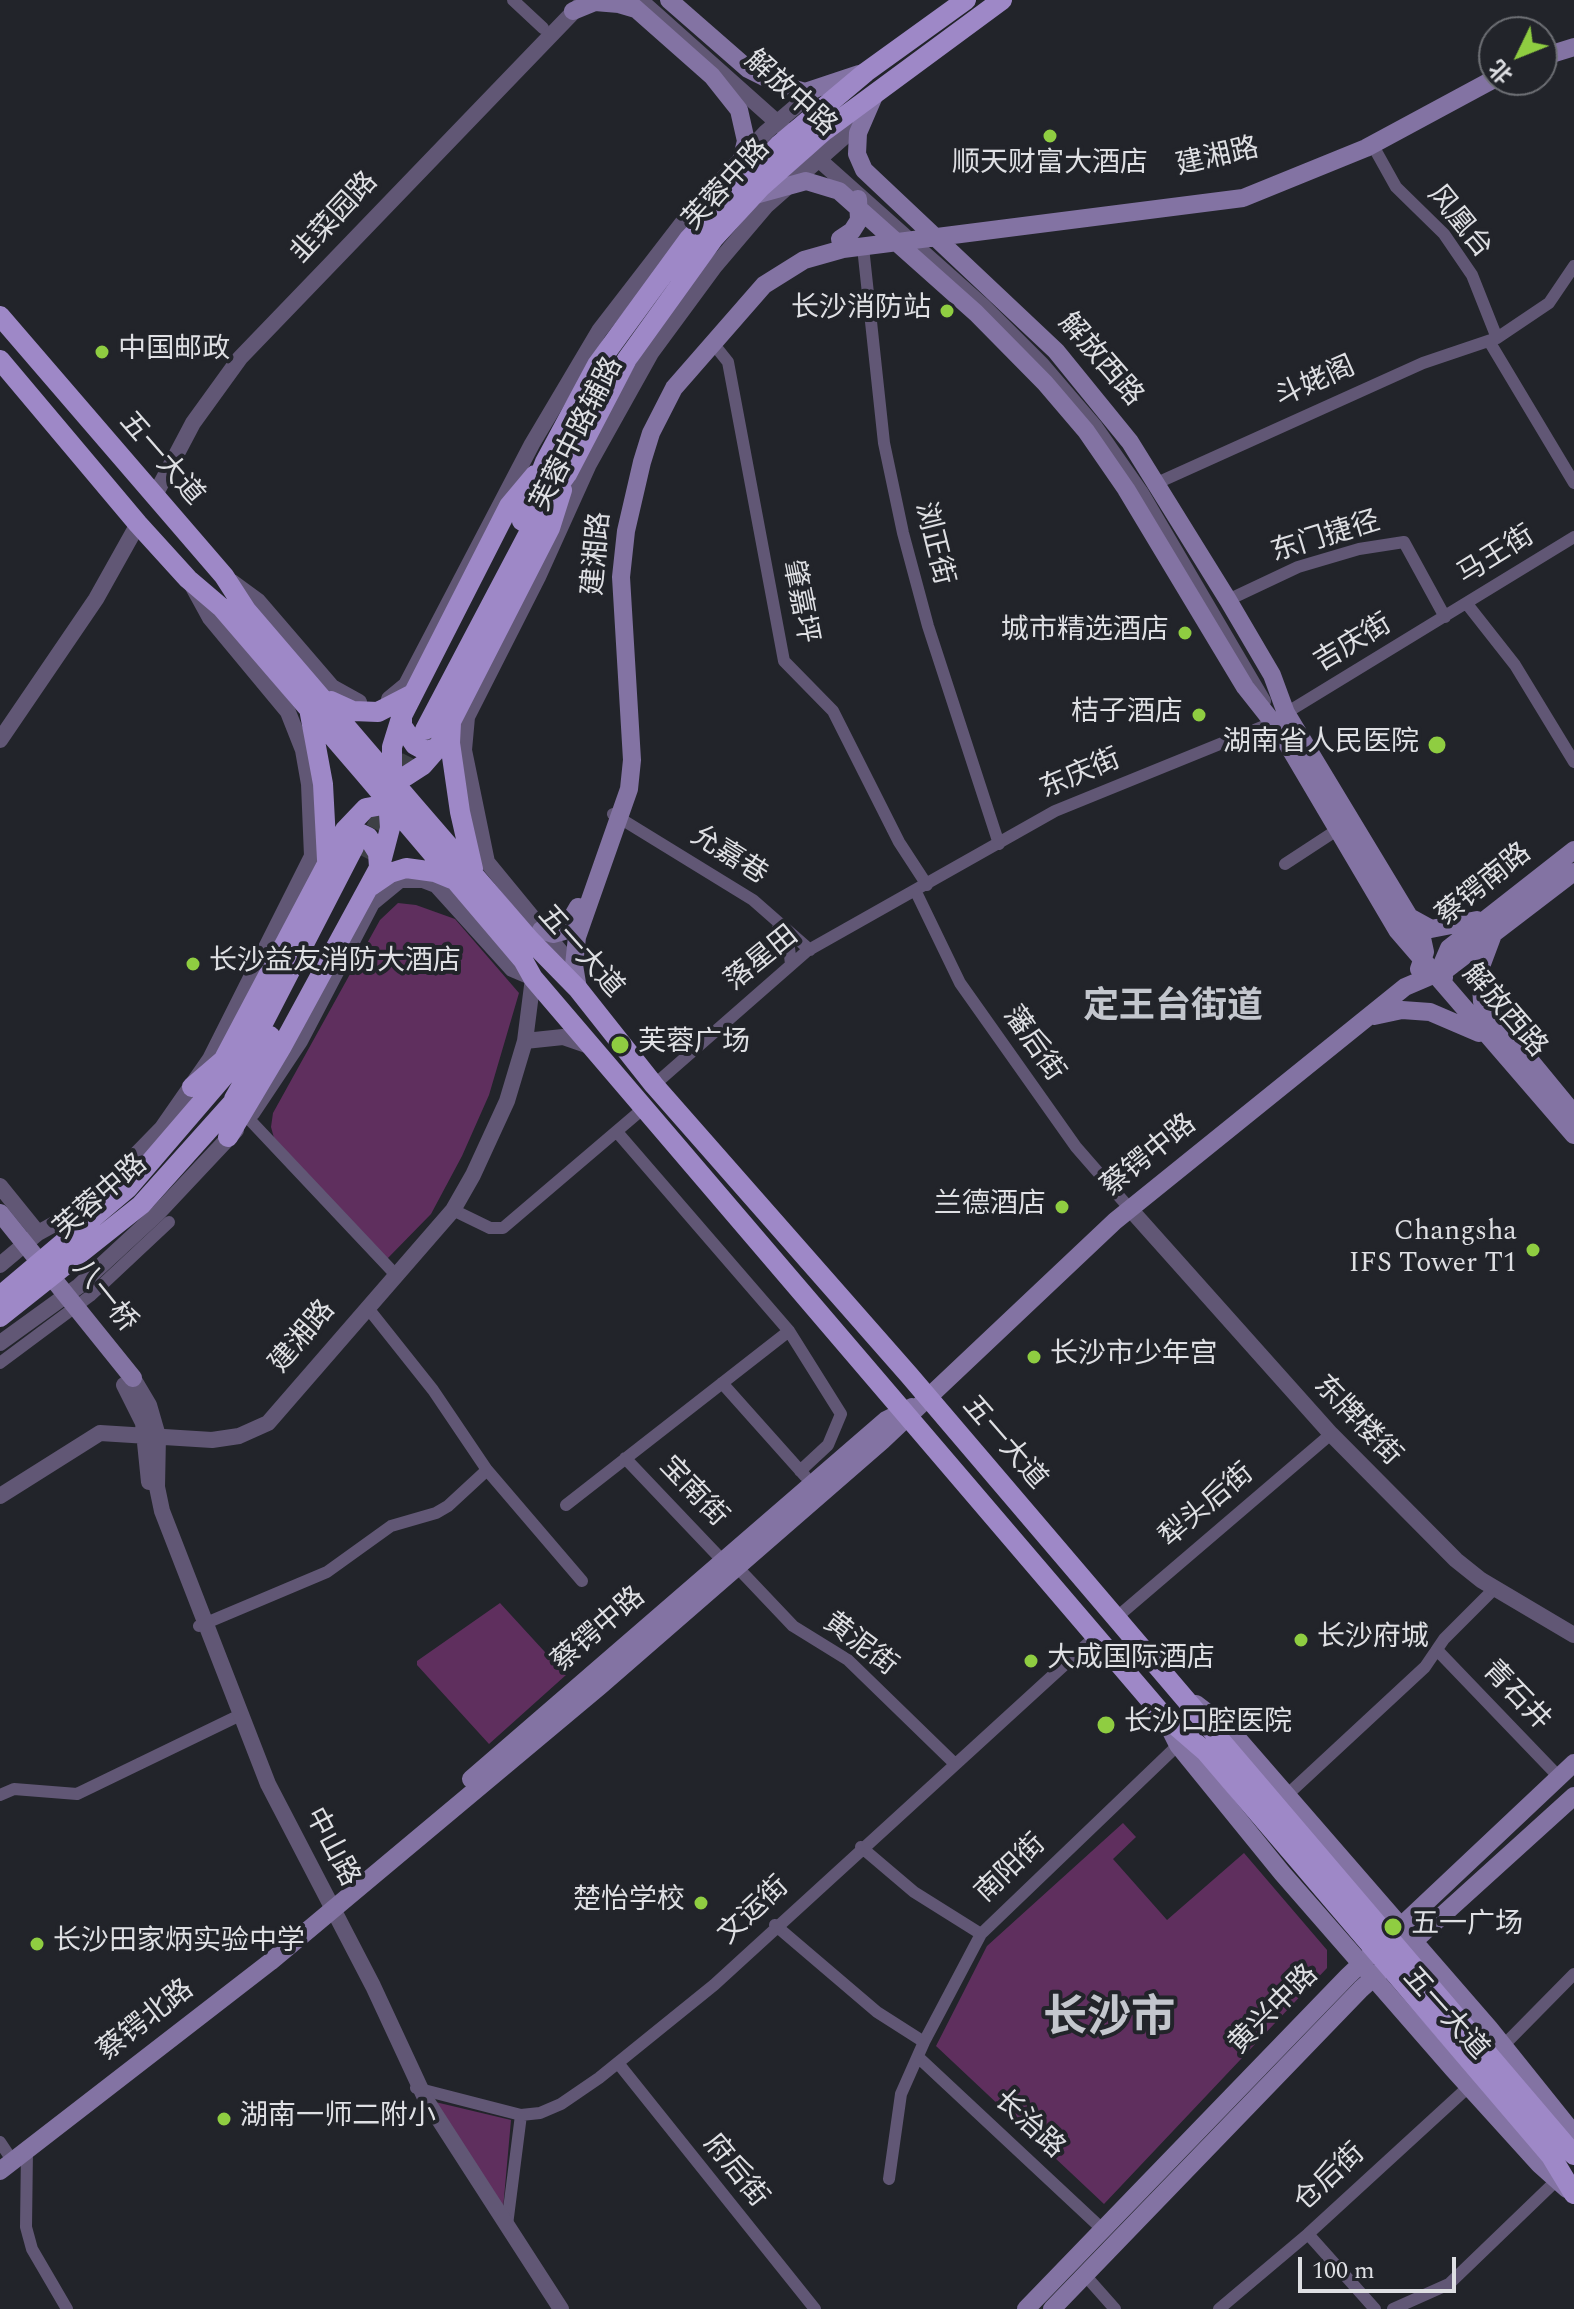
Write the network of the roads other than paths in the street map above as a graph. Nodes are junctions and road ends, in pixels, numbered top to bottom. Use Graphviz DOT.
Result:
graph roads {
  1 [pos="513,0"];
  2 [pos="655,0"];
  3 [pos="669,0"];
  4 [pos="966,0"];
  5 [pos="1002,0"];
  6 [pos="573,3"];
  7 [pos="634,3"];
  8 [pos="543,28"];
  9 [pos="866,72"];
  10 [pos="1478,76"];
  11 [pos="884,84"];
  12 [pos="1478,88"];
  13 [pos="815,90"];
  14 [pos="861,122"];
  15 [pos="1372,144"];
  16 [pos="744,156"];
  17 [pos="790,184"];
  18 [pos="849,186"];
  19 [pos="743,193"];
  20 [pos="913,231"];
  21 [pos="984,232"];
  22 [pos="840,239"];
  23 [pos="884,244"];
  24 [pos="863,247"];
  25 [pos="929,258"];
  26 [pos="1574,266"];
  27 [pos="970,282"];
  28 [pos="0,316"];
  29 [pos="1493,339"];
  30 [pos="712,342"];
  31 [pos="0,360"];
  32 [pos="545,462"];
  33 [pos="567,474"];
  34 [pos="1157,483"];
  35 [pos="1574,483"];
  36 [pos="150,492"];
  37 [pos="138,524"];
  38 [pos="1574,537"];
  39 [pos="482,547"];
  40 [pos="533,575"];
  41 [pos="224,576"];
  42 [pos="188,579"];
  43 [pos="1228,600"];
  44 [pos="1467,604"];
  45 [pos="1445,617"];
  46 [pos="1234,639"];
  47 [pos="418,689"];
  48 [pos="349,699"];
  49 [pos="314,700"];
  50 [pos="380,702"];
  51 [pos="1280,717"];
  52 [pos="452,721"];
  53 [pos="415,723"];
  54 [pos="0,740"];
  55 [pos="301,744"];
  56 [pos="437,748"];
  57 [pos="1574,762"];
  58 [pos="358,766"];
  59 [pos="387,774"];
  60 [pos="309,784"];
  61 [pos="473,796"];
  62 [pos="400,804"];
  63 [pos="616,820"];
  64 [pos="1337,830"];
  65 [pos="480,833"];
  66 [pos="999,844"];
  67 [pos="1574,850"];
  68 [pos="360,851"];
  69 [pos="1285,864"];
  70 [pos="324,871"];
  71 [pos="1574,872"];
  72 [pos="455,880"];
  73 [pos="397,881"];
  74 [pos="430,882"];
  75 [pos="480,883"];
  76 [pos="922,888"];
  77 [pos="358,901"];
  78 [pos="1410,918"];
  79 [pos="1493,924"];
  80 [pos="536,935"];
  81 [pos="810,950"];
  82 [pos="791,964"];
  83 [pos="574,968"];
  84 [pos="528,969"];
  85 [pos="1436,975"];
  86 [pos="578,989"];
  87 [pos="1368,1018"];
  88 [pos="1488,1038"];
  89 [pos="525,1041"];
  90 [pos="281,1048"];
  91 [pos="594,1048"];
  92 [pos="654,1085"];
  93 [pos="199,1092"];
  94 [pos="645,1107"];
  95 [pos="228,1109"];
  96 [pos="1574,1114"];
  97 [pos="248,1118"];
  98 [pos="617,1132"];
  99 [pos="1574,1135"];
  100 [pos="228,1137"];
  101 [pos="0,1186"];
  102 [pos="453,1210"];
  103 [pos="1131,1210"];
  104 [pos="0,1213"];
  105 [pos="169,1222"];
  106 [pos="0,1231"];
  107 [pos="38,1233"];
  108 [pos="1,1261"];
  109 [pos="395,1274"];
  110 [pos="0,1296"];
  111 [pos="367,1307"];
  112 [pos="0,1317"];
  113 [pos="789,1331"];
  114 [pos="0,1343"];
  115 [pos="0,1363"];
  116 [pos="956,1374"];
  117 [pos="128,1382"];
  118 [pos="722,1383"];
  119 [pos="881,1383"];
  120 [pos="915,1408"];
  121 [pos="946,1422"];
  122 [pos="1331,1434"];
  123 [pos="152,1436"];
  124 [pos="878,1436"];
  125 [pos="926,1438"];
  126 [pos="625,1458"];
  127 [pos="487,1470"];
  128 [pos="806,1478"];
  129 [pos="0,1496"];
  130 [pos="566,1505"];
  131 [pos="730,1564"];
  132 [pos="582,1581"];
  133 [pos="1495,1588"];
  134 [pos="1117,1617"];
  135 [pos="202,1625"];
  136 [pos="1574,1635"];
  137 [pos="1096,1636"];
  138 [pos="1437,1650"];
  139 [pos="1185,1695"];
  140 [pos="1162,1714"];
  141 [pos="234,1718"];
  142 [pos="1178,1745"];
  143 [pos="1212,1747"];
  144 [pos="954,1763"];
  145 [pos="1574,1763"];
  146 [pos="1559,1777"];
  147 [pos="0,1795"];
  148 [pos="1287,1795"];
  149 [pos="1574,1796"];
  150 [pos="861,1847"];
  151 [pos="327,1909"];
  152 [pos="775,1925"];
  153 [pos="1406,1932"];
  154 [pos="981,1934"];
  155 [pos="1367,1971"];
  156 [pos="1574,1974"];
  157 [pos="924,2042"];
  158 [pos="1502,2047"];
  159 [pos="918,2057"];
  160 [pos="618,2063"];
  161 [pos="416,2088"];
  162 [pos="1477,2092"];
  163 [pos="521,2115"];
  164 [pos="1565,2147"];
  165 [pos="27,2150"];
  166 [pos="2,2156"];
  167 [pos="889,2179"];
  168 [pos="1557,2180"];
  169 [pos="1574,2194"];
  170 [pos="1105,2226"];
  171 [pos="506,2230"];
  172 [pos="1308,2234"];
  173 [pos="1084,2274"];
  174 [pos="67,2309"];
  175 [pos="553,2309"];
  176 [pos="561,2309"];
  177 [pos="815,2309"];
  178 [pos="1026,2309"];
  179 [pos="1052,2309"];
  180 [pos="1115,2309"];
  181 [pos="1219,2309"];
  182 [pos="1375,2309"];
  183 [pos="1393,2309"];
  1 -- 8 [label="street"];
  2 -- 20 [label="street, 解放中路"];
  3 -- 13 [label="main road, 解放中路"];
  4 -- 9 [label="main road, 芙蓉中路"];
  5 -- 11 [label="main road, 芙蓉中路"];
  6 -- 7 [label="main road"];
  6 -- 8 [label="street, 韭菜园路"];
  6 -- 36 [label="street, 韭菜园路"];
  7 -- 16 [label="main road, 解放中路"];
  7 -- 18 [label="street, 解放中路"];
  8 -- 36 [label="street, 韭菜园路"];
  9 -- 13 [label="main road, 解放中路"];
  9 -- 19 [label="main road, 芙蓉中路"];
  10 -- 20 [label="main road, 建湘路"];
  11 -- 14 [label="main road"];
  11 -- 19 [label="main road, 芙蓉中路"];
  12 -- 15 [label="main road, 建湘路"];
  13 -- 16 [label="street, 芙蓉中路辅路"];
  14 -- 17 [label="street, 芙蓉中路辅路"];
  14 -- 34 [label="main road, 解放西路"];
  15 -- 21 [label="main road, 建湘路"];
  15 -- 29 [label="street, 风凰台"];
  16 -- 19 [label="main road, 解放中路"];
  16 -- 39 [label="street, 芙蓉中路辅路"];
  17 -- 19 [label="main road, 解放西路"];
  17 -- 40 [label="street, 芙蓉中路辅路"];
  17 -- 51 [label="main road, 解放西路"];
  18 -- 20 [label="street, 解放中路"];
  18 -- 22 [label="main road"];
  19 -- 32 [label="main road, 芙蓉中路"];
  19 -- 33 [label="main road, 芙蓉中路"];
  20 -- 21 [label="main road, 建湘路"];
  20 -- 22 [label="main road, 建湘路"];
  20 -- 23 [label="main road, 建湘路"];
  20 -- 25 [label="street, 解放西路"];
  20 -- 27 [label="street, 解放西路"];
  21 -- 27 [label="main road"];
  22 -- 63 [label="main road, 建湘路"];
  23 -- 24 [label="main road, 建湘路"];
  23 -- 25 [label="main road"];
  24 -- 30 [label="main road, 建湘路"];
  24 -- 66 [label="street, 浏正街"];
  25 -- 46 [label="street, 解放西路"];
  26 -- 29 [label="street, 斗姥阁"];
  27 -- 46 [label="street, 解放西路"];
  28 -- 36 [label="main road, 五一大道"];
  29 -- 34 [label="street, 斗姥阁"];
  29 -- 35 [label="street, 风凰台"];
  30 -- 63 [label="main road, 建湘路"];
  30 -- 76 [label="street, 肇嘉坪"];
  31 -- 37 [label="main road, 五一大道"];
  32 -- 39 [label="main road, 芙蓉中路"];
  32 -- 53 [label="main road, 芙蓉中路"];
  33 -- 40 [label="main road, 芙蓉中路"];
  33 -- 53 [label="main road, 芙蓉中路"];
  34 -- 43 [label="main road, 解放西路"];
  36 -- 41 [label="main road, 五一大道"];
  37 -- 42 [label="main road, 五一大道"];
  37 -- 54 [label="street"];
  38 -- 44 [label="street, 马王街"];
  39 -- 47 [label="main road, 芙蓉中路"];
  39 -- 50 [label="street, 芙蓉中路辅路"];
  40 -- 52 [label="main road, 芙蓉中路"];
  40 -- 61 [label="street, 芙蓉中路辅路"];
  41 -- 48 [label="street"];
  41 -- 49 [label="main road, 五一大道"];
  42 -- 49 [label="main road, 五一大道"];
  42 -- 55 [label="street"];
  43 -- 45 [label="street, 东门捷径"];
  43 -- 51 [label="main road, 解放西路"];
  44 -- 45 [label="street, 马王街"];
  44 -- 57 [label="street"];
  45 -- 51 [label="street, 吉庆街"];
  46 -- 51 [label="street, 解放西路"];
  47 -- 49 [label="main road"];
  47 -- 53 [label="main road, 芙蓉中路"];
  48 -- 50 [label="street"];
  48 -- 55 [label="street"];
  49 -- 58 [label="main road, 五一大道"];
  49 -- 59 [label="main road, 五一大道"];
  49 -- 70 [label="main road"];
  50 -- 61 [label="street"];
  51 -- 64 [label="main road, 解放西路"];
  51 -- 66 [label="street, 东庆街"];
  51 -- 78 [label="main road, 解放西路"];
  52 -- 56 [label="main road, 芙蓉中路"];
  52 -- 75 [label="main road"];
  53 -- 56 [label="main road"];
  53 -- 59 [label="main road"];
  55 -- 60 [label="street"];
  56 -- 59 [label="main road"];
  58 -- 59 [label="main road"];
  58 -- 62 [label="main road, 五一大道"];
  59 -- 62 [label="main road"];
  60 -- 73 [label="street"];
  60 -- 93 [label="street"];
  61 -- 65 [label="street, 芙蓉中路辅路"];
  62 -- 68 [label="main road"];
  62 -- 68 [label="main road"];
  62 -- 72 [label="main road, 五一大道"];
  62 -- 75 [label="main road, 五一大道"];
  63 -- 80 [label="main road, 建湘路"];
  63 -- 81 [label="street, 允嘉巷"];
  63 -- 82 [label="street, 允嘉巷"];
  63 -- 83 [label="main road, 建湘路"];
  64 -- 69 [label="street"];
  64 -- 85 [label="main road, 解放西路"];
  65 -- 74 [label="street"];
  65 -- 80 [label="street, 芙蓉中路辅路"];
  66 -- 76 [label="street, 东庆街"];
  67 -- 79 [label="main road, 蔡锷南路"];
  68 -- 70 [label="main road"];
  68 -- 77 [label="main road"];
  68 -- 93 [label="main road, 芙蓉中路"];
  68 -- 95 [label="main road"];
  70 -- 93 [label="main road"];
  71 -- 79 [label="main road, 蔡锷南路"];
  72 -- 77 [label="main road"];
  72 -- 84 [label="main road, 五一大道"];
  73 -- 74 [label="street"];
  73 -- 97 [label="street"];
  74 -- 84 [label="street"];
  75 -- 80 [label="main road, 五一大道"];
  76 -- 81 [label="street, 落星田"];
  76 -- 103 [label="street, 藩后街"];
  77 -- 90 [label="main road"];
  78 -- 79 [label="main road"];
  78 -- 85 [label="main road, 解放西路"];
  79 -- 85 [label="main road, 蔡锷南路"];
  79 -- 96 [label="main road, 解放西路"];
  80 -- 83 [label="street, 芙蓉中路辅路"];
  80 -- 86 [label="main road, 五一大道"];
  81 -- 82 [label="street, 落星田"];
  82 -- 92 [label="street, 落星田"];
  83 -- 86 [label="main road, 建湘路"];
  84 -- 89 [label="street, 建湘路"];
  84 -- 91 [label="main road, 五一大道"];
  85 -- 87 [label="main road, 蔡锷中路"];
  85 -- 88 [label="main road, 解放西路"];
  86 -- 92 [label="main road, 五一大道"];
  87 -- 88 [label="main road"];
  87 -- 103 [label="main road, 蔡锷中路"];
  88 -- 99 [label="main road, 解放西路"];
  89 -- 91 [label="street"];
  89 -- 102 [label="street, 建湘路"];
  90 -- 95 [label="main road"];
  90 -- 100 [label="main road"];
  91 -- 94 [label="main road, 五一大道"];
  92 -- 120 [label="main road, 五一大道"];
  93 -- 107 [label="street"];
  93 -- 110 [label="main road, 芙蓉中路"];
  94 -- 98 [label="street"];
  94 -- 119 [label="main road, 五一大道"];
  95 -- 112 [label="main road, 芙蓉中路"];
  97 -- 100 [label="street"];
  97 -- 109 [label="street"];
  98 -- 102 [label="street"];
  98 -- 113 [label="street"];
  100 -- 114 [label="street"];
  101 -- 107 [label="street"];
  102 -- 109 [label="street, 建湘路"];
  103 -- 116 [label="main road, 蔡锷中路"];
  103 -- 122 [label="street, 东牌楼街"];
  104 -- 117 [label="main road, 八一桥"];
  105 -- 115 [label="street"];
  106 -- 117 [label="main road, 八一桥"];
  107 -- 108 [label="street"];
  109 -- 111 [label="street, 建湘路"];
  111 -- 123 [label="street, 建湘路"];
  111 -- 127 [label="street"];
  113 -- 118 [label="street"];
  113 -- 128 [label="street"];
  116 -- 120 [label="main road, 蔡锷中路"];
  116 -- 121 [label="main road"];
  117 -- 123 [label="street, 中山路"];
  118 -- 126 [label="street"];
  118 -- 128 [label="street"];
  119 -- 120 [label="main road, 五一大道"];
  119 -- 124 [label="main road"];
  120 -- 121 [label="main road, 五一大道"];
  120 -- 124 [label="main road, 蔡锷中路"];
  120 -- 125 [label="main road, 五一大道"];
  121 -- 134 [label="main road, 五一大道"];
  122 -- 133 [label="street, 东牌楼街"];
  122 -- 134 [label="street, 犁头后街"];
  123 -- 129 [label="street, 建湘路"];
  123 -- 135 [label="street, 中山路"];
  124 -- 125 [label="main road"];
  124 -- 128 [label="main road, 蔡锷中路"];
  124 -- 131 [label="main road, 蔡锷中路"];
  125 -- 137 [label="main road, 五一大道"];
  126 -- 130 [label="street"];
  126 -- 131 [label="street, 宝南街"];
  127 -- 132 [label="street"];
  127 -- 135 [label="street"];
  128 -- 131 [label="main road, 蔡锷中路"];
  131 -- 144 [label="street, 黄泥街"];
  131 -- 151 [label="main road, 蔡锷中路"];
  133 -- 136 [label="street, 东牌楼街"];
  133 -- 138 [label="street"];
  134 -- 139 [label="main road, 五一大道"];
  135 -- 141 [label="street, 中山路"];
  135 -- 151 [label="street, 中山路"];
  137 -- 140 [label="main road, 五一大道"];
  137 -- 144 [label="street, 文运街"];
  138 -- 146 [label="street, 青石井"];
  138 -- 148 [label="street"];
  139 -- 143 [label="main road, 五一大道"];
  139 -- 148 [label="main road, 五一大道"];
  140 -- 142 [label="main road, 五一大道"];
  140 -- 143 [label="main road, 五一大道"];
  141 -- 147 [label="street"];
  141 -- 151 [label="street, 中山路"];
  142 -- 154 [label="street, 南阳街"];
  142 -- 155 [label="main road, 五一大道"];
  143 -- 164 [label="main road, 五一大道"];
  144 -- 150 [label="street, 文运街"];
  145 -- 146 [label="main road, 黄兴中路"];
  146 -- 153 [label="main road, 黄兴中路"];
  148 -- 153 [label="main road, 五一大道"];
  149 -- 153 [label="main road, 黄兴中路"];
  150 -- 152 [label="street, 文运街"];
  150 -- 154 [label="street"];
  151 -- 161 [label="street, 中山路"];
  151 -- 165 [label="main road, 蔡锷北路"];
  151 -- 166 [label="main road, 蔡锷北路"];
  152 -- 157 [label="street"];
  152 -- 160 [label="street, 文运街"];
  153 -- 155 [label="main road, 黄兴中路"];
  153 -- 158 [label="main road, 五一大道"];
  154 -- 157 [label="street, 南阳街"];
  155 -- 162 [label="main road, 五一大道"];
  155 -- 170 [label="main road, 黄兴中路"];
  155 -- 173 [label="main road, 黄兴中路"];
  156 -- 158 [label="street"];
  157 -- 159 [label="street, 南阳街"];
  158 -- 164 [label="main road, 五一大道"];
  159 -- 167 [label="street, 南阳街"];
  159 -- 170 [label="street, 长治路"];
  160 -- 163 [label="street, 文运街"];
  160 -- 177 [label="street, 府后街"];
  161 -- 163 [label="street"];
  161 -- 171 [label="street, 中山路"];
  162 -- 168 [label="main road, 五一大道"];
  162 -- 172 [label="street, 仓后街"];
  163 -- 171 [label="street"];
  164 -- 169 [label="main road, 五一大道"];
  165 -- 166 [label="main road, 蔡锷北路"];
  165 -- 174 [label="street"];
  168 -- 169 [label="main road, 五一大道"];
  168 -- 183 [label="street"];
  170 -- 178 [label="main road, 黄兴中路"];
  171 -- 175 [label="street, 中山路"];
  171 -- 176 [label="street, 中山路"];
  172 -- 181 [label="street, 仓后街"];
  172 -- 182 [label="street"];
  173 -- 179 [label="main road, 黄兴中路"];
  173 -- 180 [label="street"];
}
